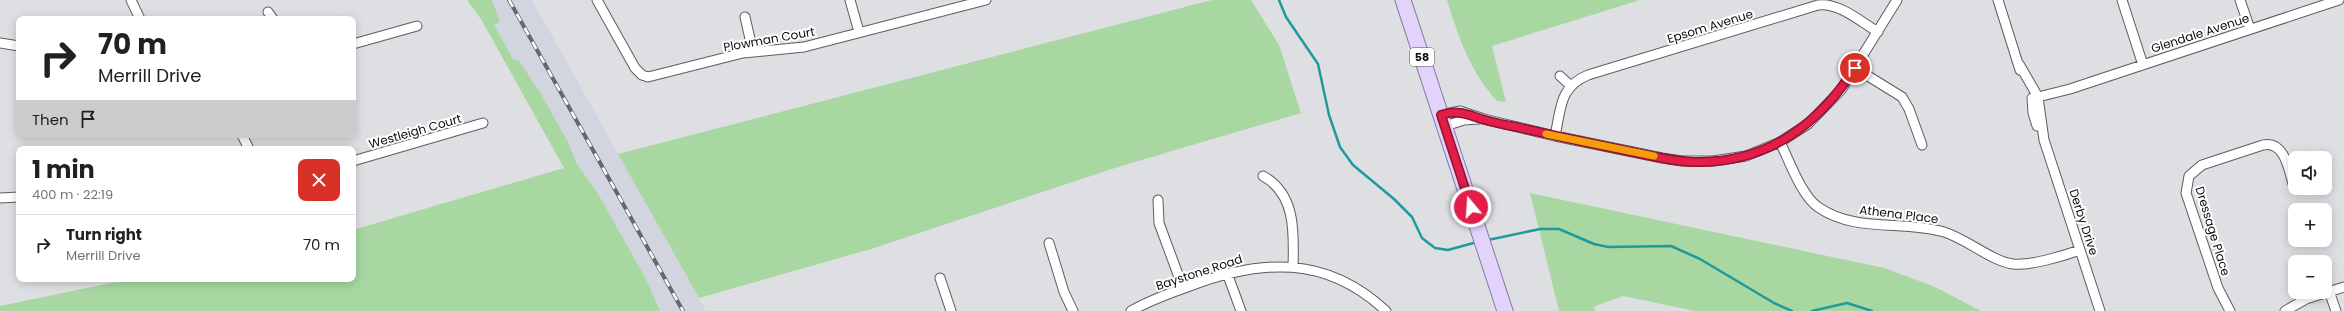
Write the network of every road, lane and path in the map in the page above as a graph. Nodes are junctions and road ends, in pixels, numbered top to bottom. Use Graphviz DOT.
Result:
graph roads {
  1 [pos="131,0"];
  2 [pos="597,0"];
  3 [pos="850,0"];
  4 [pos="986,0"];
  5 [pos="1403,0"];
  6 [pos="1897,0"];
  7 [pos="1998,0"];
  8 [pos="2122,0"];
  9 [pos="2240,0"];
  10 [pos="2339,0"];
  11 [pos="965,3"];
  12 [pos="139,16"];
  13 [pos="745,17"];
  14 [pos="417,26"];
  15 [pos="2250,29"];
  16 [pos="859,32"];
  17 [pos="1878,32"];
  18 [pos="0,43"];
  19 [pos="356,43"];
  20 [pos="16,46"];
  21 [pos="753,52"];
  22 [pos="2143,65"];
  23 [pos="1855,68"];
  24 [pos="1560,76"];
  25 [pos="1570,85"];
  26 [pos="2037,100"];
  27 [pos="1443,120"];
  28 [pos="483,123"];
  29 [pos="1555,136"];
  30 [pos="1780,142"];
  31 [pos="1922,145"];
  32 [pos="356,160"];
  33 [pos="2288,168"];
  34 [pos="1262,176"];
  35 [pos="16,197"];
  36 [pos="0,198"];
  37 [pos="1158,200"];
  38 [pos="1049,243"];
  39 [pos="2079,247"];
  40 [pos="1293,267"];
  41 [pos="1228,273"];
  42 [pos="940,278"];
  43 [pos="2344,287"];
  44 [pos="1183,288"];
  45 [pos="2332,290"];
  46 [pos="2307,299"];
  47 [pos="2332,299"];
  48 [pos="951,311"];
  49 [pos="1073,311"];
  50 [pos="1131,311"];
  51 [pos="1241,311"];
  52 [pos="1386,311"];
  53 [pos="1505,311"];
  54 [pos="2100,311"];
  55 [pos="2230,311"];
  56 [pos="2285,311"];
  57 [pos="2336,311"];
  1 -- 12 [label="street"];
  2 -- 21 [label="street, Plowman Court"];
  3 -- 16 [label="street"];
  4 -- 11 [label="street, Plowman Court"];
  5 -- 27 [label="main road, 58"];
  6 -- 17 [label="street"];
  7 -- 26 [label="street, Derby Drive"];
  8 -- 22 [label="street"];
  9 -- 15 [label="street"];
  10 -- 15 [label="street, Glendale Avenue"];
  11 -- 16 [label="street, Plowman Court"];
  13 -- 21 [label="street"];
  14 -- 19 [label="street"];
  15 -- 22 [label="street, Glendale Avenue"];
  16 -- 21 [label="street, Plowman Court"];
  17 -- 23 [label="street"];
  17 -- 25 [label="street, Epsom Avenue"];
  18 -- 20 [label="street"];
  22 -- 26 [label="street, Glendale Avenue"];
  23 -- 30 [label="street"];
  23 -- 31 [label="street"];
  24 -- 25 [label="street"];
  25 -- 29 [label="street"];
  26 -- 39 [label="street, Derby Drive"];
  27 -- 29 [label="street"];
  27 -- 53 [label="main road, 58"];
  28 -- 32 [label="street, Westleigh Court"];
  29 -- 30 [label="street"];
  30 -- 39 [label="street, Athena Place"];
  33 -- 55 [label="street, Dressage Place"];
  34 -- 40 [label="street"];
  35 -- 36 [label="street"];
  37 -- 44 [label="street"];
  38 -- 49 [label="street"];
  39 -- 54 [label="street, Derby Drive"];
  40 -- 41 [label="street, Baystone Road"];
  40 -- 52 [label="street, Baystone Road"];
  41 -- 44 [label="street, Baystone Road"];
  41 -- 51 [label="street"];
  42 -- 48 [label="street"];
  43 -- 45 [label="street"];
  44 -- 50 [label="street, Baystone Road"];
  46 -- 56 [label="street"];
  47 -- 57 [label="street"];
}
